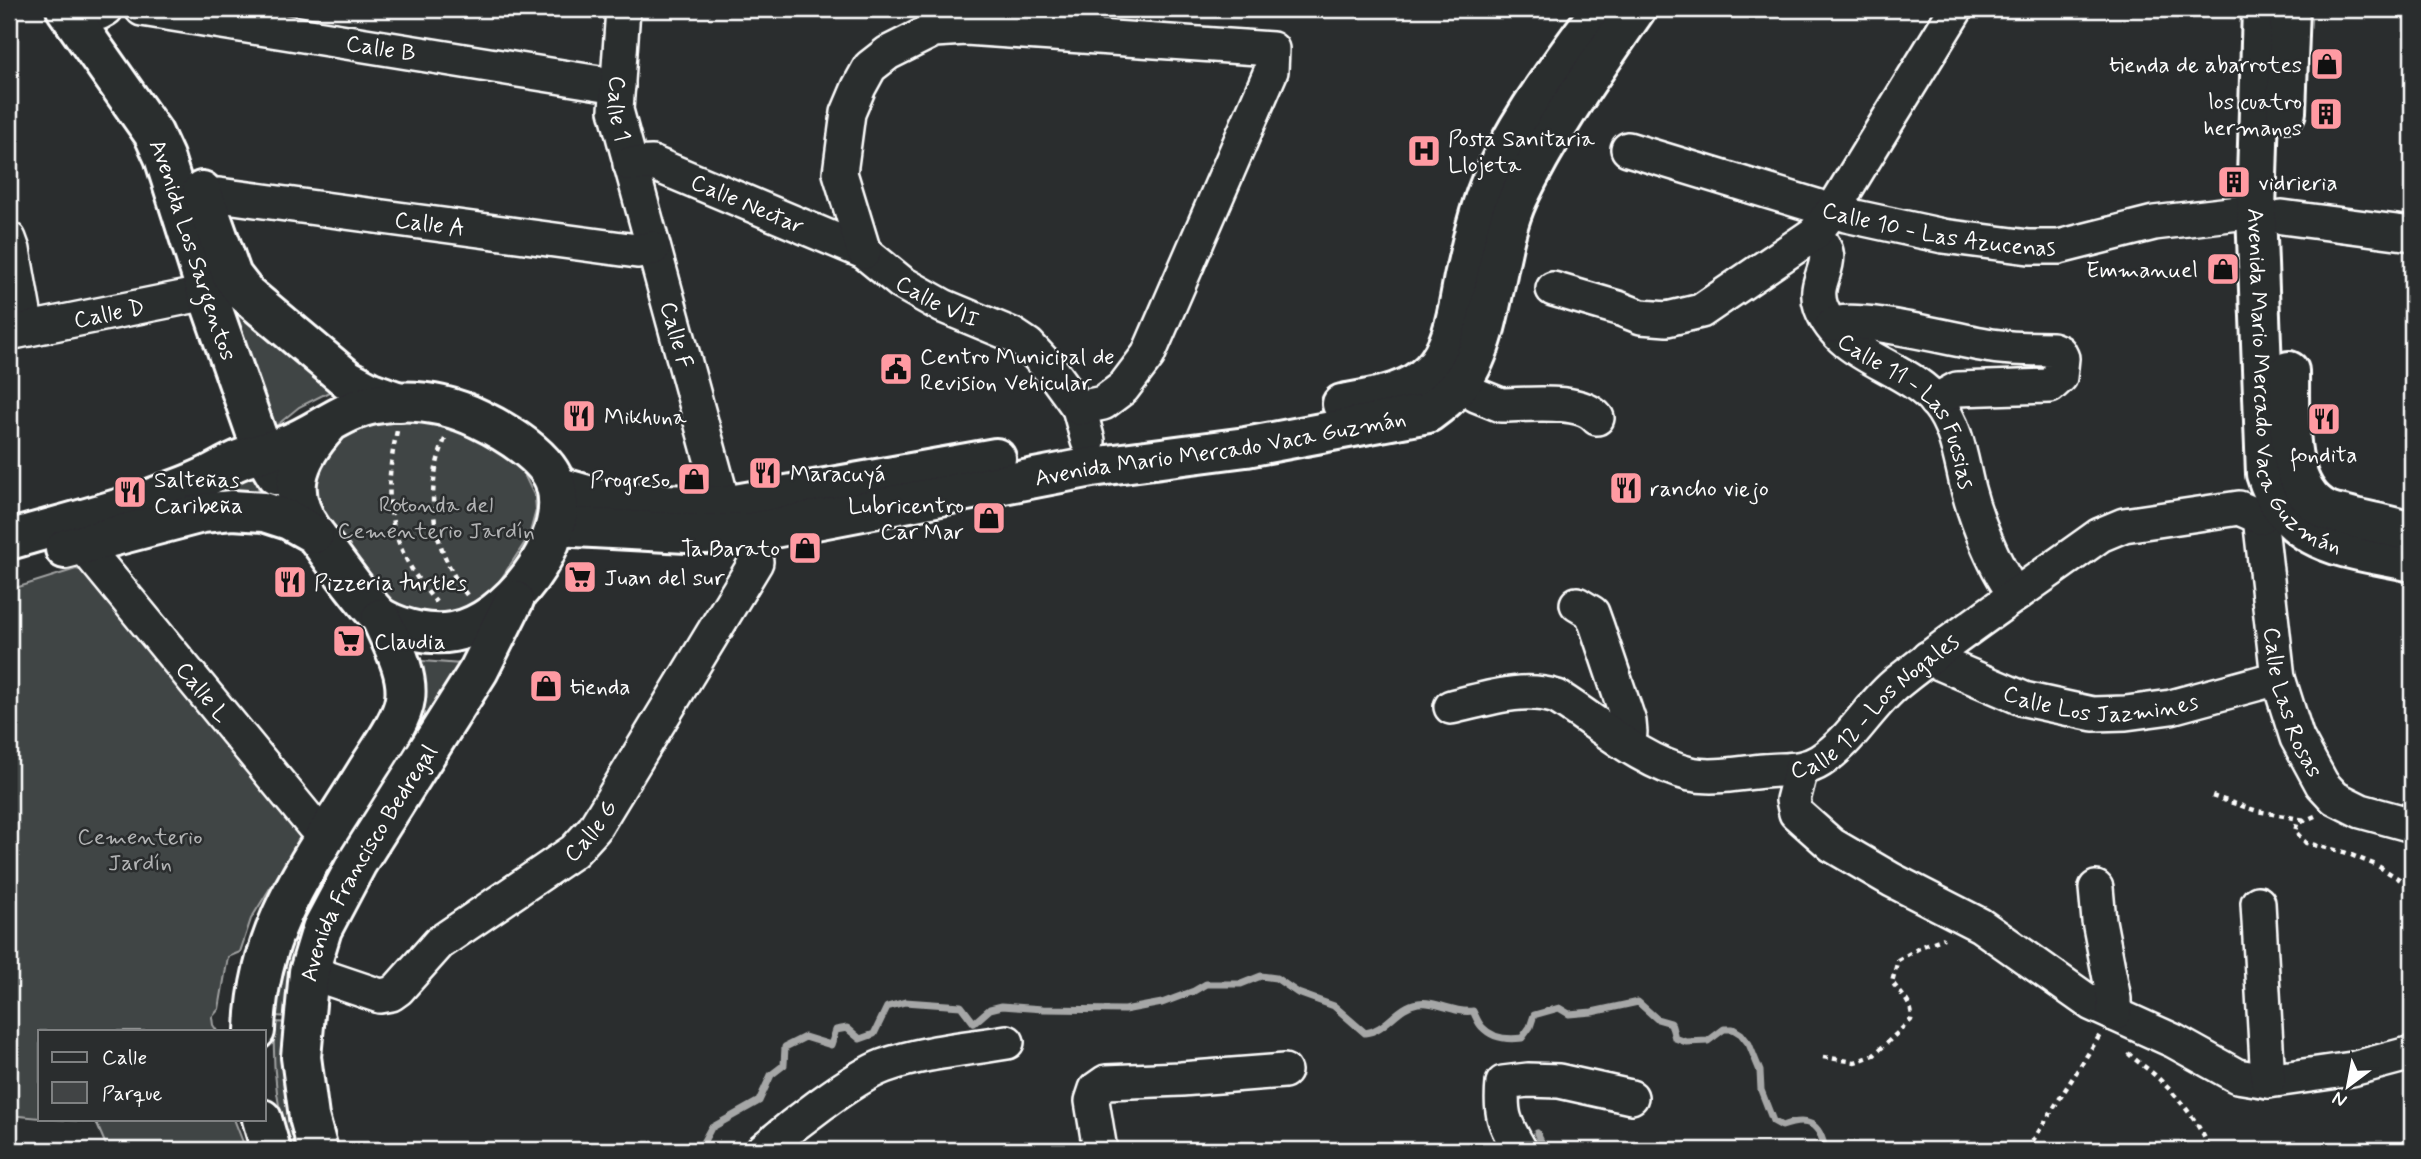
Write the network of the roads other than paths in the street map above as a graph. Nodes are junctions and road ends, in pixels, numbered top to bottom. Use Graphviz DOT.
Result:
graph roads {
  1 [pos="142,9"];
  2 [pos="623,9"];
  3 [pos="1636,9"];
  4 [pos="1956,9"];
  5 [pos="2262,9"];
  6 [pos="2290,9"];
  7 [pos="89,13"];
  8 [pos="965,18"];
  9 [pos="1598,30"];
  10 [pos="618,86"];
  11 [pos="1628,149"];
  12 [pos="630,164"];
  13 [pos="204,198"];
  14 [pos="2269,214"];
  15 [pos="1823,222"];
  16 [pos="2412,234"];
  17 [pos="9,239"];
  18 [pos="653,248"];
  19 [pos="864,252"];
  20 [pos="1479,279"];
  21 [pos="1553,289"];
  22 [pos="208,293"];
  23 [pos="1832,325"];
  24 [pos="18,331"];
  25 [pos="1461,383"];
  26 [pos="1935,401"];
  27 [pos="394,414"];
  28 [pos="1597,418"];
  29 [pos="328,425"];
  30 [pos="1086,439"];
  31 [pos="262,453"];
  32 [pos="556,486"];
  33 [pos="2281,503"];
  34 [pos="724,506"];
  35 [pos="305,517"];
  36 [pos="556,526"];
  37 [pos="79,532"];
  38 [pos="752,532"];
  39 [pos="2412,532"];
  40 [pos="9,540"];
  41 [pos="2412,562"];
  42 [pos="9,566"];
  43 [pos="2016,595"];
  44 [pos="515,598"];
  45 [pos="1577,604"];
  46 [pos="380,618"];
  47 [pos="1928,658"];
  48 [pos="2278,678"];
  49 [pos="1451,707"];
  50 [pos="1625,743"];
  51 [pos="1801,769"];
  52 [pos="2412,825"];
  53 [pos="328,834"];
  54 [pos="2096,888"];
  55 [pos="2258,903"];
  56 [pos="309,972"];
  57 [pos="2114,1014"];
  58 [pos="255,1030"];
  59 [pos="1007,1042"];
  60 [pos="2412,1053"];
  61 [pos="1283,1071"];
  62 [pos="2268,1081"];
  63 [pos="1631,1097"];
  64 [pos="262,1120"];
  65 [pos="271,1150"];
  66 [pos="318,1150"];
  67 [pos="763,1150"];
  68 [pos="1100,1150"];
  69 [pos="1520,1150"];
  1 -- 10 [label="street, Calle B"];
  2 -- 10 [label="street, Calle 1"];
  3 -- 9 [label="main road, Avenida Mario Mercado Vaca Guzmán"];
  4 -- 15 [label="street"];
  5 -- 14 [label="main road, Avenida Mario Mercado Vaca Guzmán"];
  6 -- 14 [label="main road, Avenida Mario Mercado Vaca Guzmán"];
  7 -- 13 [label="main road, Avenida Los Sargentos"];
  7 -- 22 [label="main road, Avenida Los Sargentos"];
  8 -- 19 [label="street"];
  8 -- 30 [label="street"];
  9 -- 20 [label="main road, Avenida Mario Mercado Vaca Guzmán"];
  10 -- 12 [label="street, Calle 1"];
  11 -- 15 [label="street, Calle 10 - Las Azucenas"];
  12 -- 18 [label="street, Calle F"];
  12 -- 19 [label="street, Calle Nectar"];
  13 -- 18 [label="street, Calle A"];
  13 -- 27 [label="main road, Avenida Los Sargentos"];
  14 -- 15 [label="street, Calle 10 - Las Azucenas"];
  14 -- 16 [label="street, Calle 10 - Las Azucenas"];
  14 -- 33 [label="main road, Avenida Mario Mercado Vaca Guzmán"];
  15 -- 21 [label="street"];
  15 -- 23 [label="street, Calle 11 - Las Fucsias"];
  17 -- 24 [label="street"];
  18 -- 34 [label="street, Calle F"];
  19 -- 30 [label="street, Calle VII"];
  20 -- 25 [label="main road, Avenida Mario Mercado Vaca Guzmán"];
  20 -- 30 [label="main road, Avenida Mario Mercado Vaca Guzmán"];
  22 -- 24 [label="street, Calle D"];
  22 -- 31 [label="main road, Avenida Los Sargentos"];
  23 -- 26 [label="street, Calle 11 - Las Fucsias"];
  23 -- 26 [label="street"];
  25 -- 28 [label="street"];
  25 -- 30 [label="main road, Avenida Mario Mercado Vaca Guzmán"];
  26 -- 43 [label="street, Calle 11 - Las Fucsias"];
  27 -- 29 [label="main road"];
  27 -- 32 [label="main road"];
  29 -- 31 [label="main road"];
  29 -- 35 [label="main road"];
  30 -- 34 [label="main road, Avenida Mario Mercado Vaca Guzmán"];
  30 -- 38 [label="main road, Avenida Mario Mercado Vaca Guzmán"];
  31 -- 35 [label="main road, Avenida Los Sargentos"];
  31 -- 37 [label="main road"];
  32 -- 34 [label="main road, Avenida Mario Mercado Vaca Guzmán"];
  32 -- 36 [label="main road"];
  33 -- 39 [label="main road, Avenida Mario Mercado Vaca Guzmán"];
  33 -- 41 [label="main road, Avenida Mario Mercado Vaca Guzmán"];
  33 -- 43 [label="street, Calle 12 - Los Nogales"];
  33 -- 48 [label="street, Calle Las Rosas"];
  34 -- 38 [label="main road"];
  35 -- 37 [label="main road"];
  35 -- 46 [label="main road"];
  36 -- 38 [label="main road, Avenida Mario Mercado Vaca Guzmán"];
  36 -- 44 [label="main road"];
  37 -- 40 [label="main road"];
  37 -- 42 [label="main road"];
  37 -- 53 [label="street, Calle L"];
  38 -- 56 [label="street, Calle G"];
  43 -- 47 [label="street, Calle 12 - Los Nogales"];
  44 -- 46 [label="main road"];
  44 -- 56 [label="main road, Avenida Francisco Bedregal"];
  45 -- 50 [label="street"];
  46 -- 53 [label="main road, Avenida Francisco Bedregal"];
  47 -- 48 [label="street, Calle Los Jazmines"];
  47 -- 51 [label="street, Calle 12 - Los Nogales"];
  48 -- 52 [label="street, Calle Las Rosas"];
  49 -- 50 [label="street, Calle 12 - Los Nogales"];
  50 -- 51 [label="street, Calle 12 - Los Nogales"];
  51 -- 57 [label="street"];
  53 -- 58 [label="main road, Avenida Francisco Bedregal"];
  54 -- 57 [label="street"];
  55 -- 62 [label="street"];
  56 -- 66 [label="main road, Avenida Francisco Bedregal"];
  57 -- 62 [label="street"];
  59 -- 67 [label="street"];
  60 -- 62 [label="street"];
  61 -- 68 [label="street"];
  63 -- 69 [label="street"];
  64 -- 65 [label="main road"];
}
